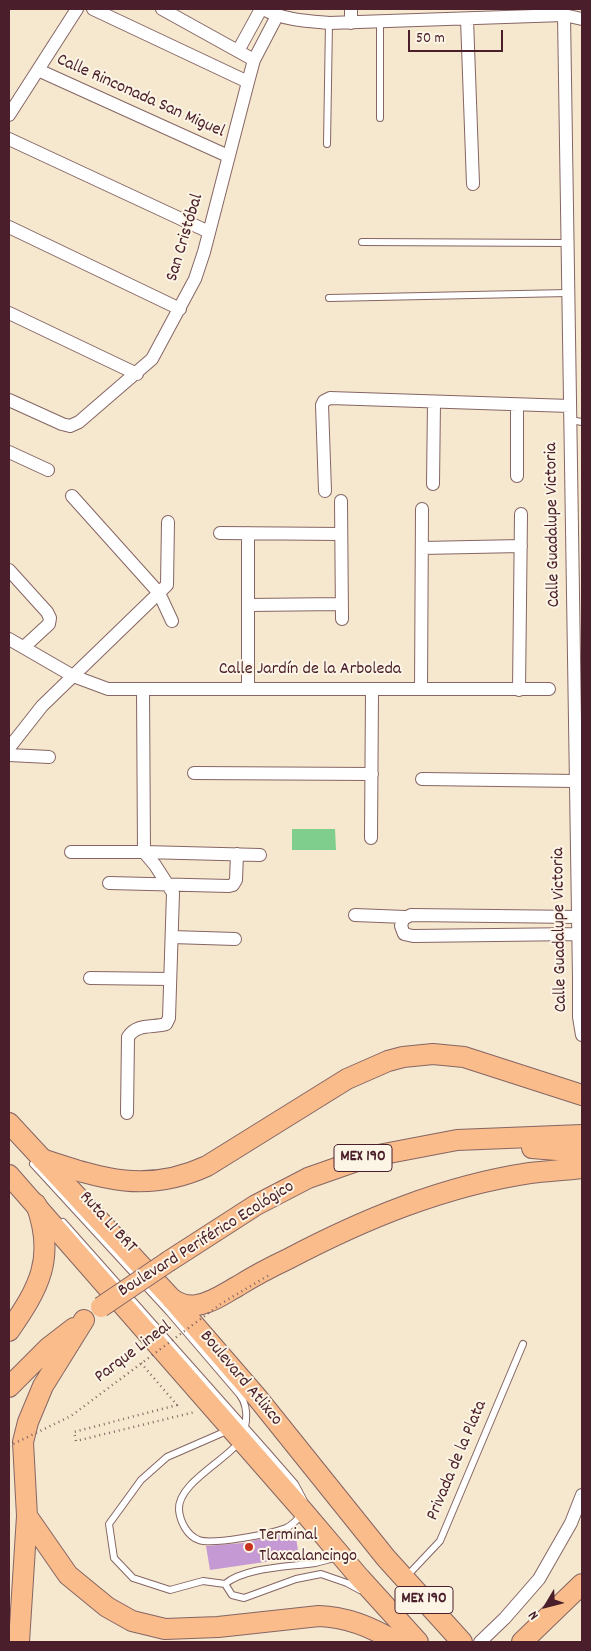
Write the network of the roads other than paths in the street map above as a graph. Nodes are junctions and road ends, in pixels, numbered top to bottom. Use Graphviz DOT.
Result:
graph roads {
  1 [pos="77,9"];
  2 [pos="93,9"];
  3 [pos="162,9"];
  4 [pos="262,9"];
  5 [pos="351,9"];
  6 [pos="564,15"];
  7 [pos="277,16"];
  8 [pos="466,18"];
  9 [pos="582,19"];
  10 [pos="380,22"];
  11 [pos="330,23"];
  12 [pos="351,23"];
  13 [pos="238,51"];
  14 [pos="254,60"];
  15 [pos="38,70"];
  16 [pos="248,82"];
  17 [pos="9,115"];
  18 [pos="380,118"];
  19 [pos="9,139"];
  20 [pos="327,144"];
  21 [pos="228,156"];
  22 [pos="473,184"];
  23 [pos="9,228"];
  24 [pos="209,232"];
  25 [pos="362,242"];
  26 [pos="568,244"];
  27 [pos="568,293"];
  28 [pos="329,298"];
  29 [pos="180,309"];
  30 [pos="9,313"];
  31 [pos="137,374"];
  32 [pos="9,400"];
  33 [pos="434,402"];
  34 [pos="516,404"];
  35 [pos="570,406"];
  36 [pos="576,421"];
  37 [pos="9,452"];
  38 [pos="48,470"];
  39 [pos="517,476"];
  40 [pos="433,484"];
  41 [pos="325,490"];
  42 [pos="72,496"];
  43 [pos="341,501"];
  44 [pos="422,509"];
  45 [pos="521,514"];
  46 [pos="168,522"];
  47 [pos="220,533"];
  48 [pos="248,533"];
  49 [pos="341,534"];
  50 [pos="521,546"];
  51 [pos="422,548"];
  52 [pos="9,570"];
  53 [pos="159,593"];
  54 [pos="342,604"];
  55 [pos="248,605"];
  56 [pos="578,608"];
  57 [pos="342,620"];
  58 [pos="172,622"];
  59 [pos="9,639"];
  60 [pos="24,647"];
  61 [pos="72,676"];
  62 [pos="143,688"];
  63 [pos="248,688"];
  64 [pos="421,689"];
  65 [pos="549,689"];
  66 [pos="372,690"];
  67 [pos="519,690"];
  68 [pos="579,732"];
  69 [pos="9,748"];
  70 [pos="9,755"];
  71 [pos="49,757"];
  72 [pos="194,773"];
  73 [pos="372,774"];
  74 [pos="422,779"];
  75 [pos="578,790"];
  76 [pos="371,838"];
  77 [pos="579,838"];
  78 [pos="71,852"];
  79 [pos="144,852"];
  80 [pos="237,854"];
  81 [pos="260,855"];
  82 [pos="109,883"];
  83 [pos="168,885"];
  84 [pos="355,915"];
  85 [pos="578,916"];
  86 [pos="405,917"];
  87 [pos="578,934"];
  88 [pos="172,938"];
  89 [pos="235,939"];
  90 [pos="90,978"];
  91 [pos="170,980"];
  92 [pos="581,1017"];
  93 [pos="582,1035"];
  94 [pos="582,1096"];
  95 [pos="127,1112"];
  96 [pos="9,1123"];
  97 [pos="582,1135"];
  98 [pos="457,1140"];
  99 [pos="582,1152"];
  100 [pos="35,1159"];
  101 [pos="582,1168"];
  102 [pos="9,1175"];
  103 [pos="36,1204"];
  104 [pos="60,1218"];
  105 [pos="172,1299"];
  106 [pos="84,1320"];
  107 [pos="9,1331"];
  108 [pos="523,1344"];
  109 [pos="9,1387"];
  110 [pos="239,1432"];
  111 [pos="582,1495"];
  112 [pos="304,1512"];
  113 [pos="27,1516"];
  114 [pos="342,1556"];
  115 [pos="386,1558"];
  116 [pos="360,1578"];
  117 [pos="404,1579"];
  118 [pos="225,1584"];
  119 [pos="582,1584"];
  120 [pos="379,1599"];
  121 [pos="19,1642"];
  122 [pos="396,1642"];
  123 [pos="418,1642"];
  124 [pos="462,1642"];
  125 [pos="480,1642"];
  126 [pos="522,1642"];
  1 -- 15 [label="street"];
  2 -- 16 [label="street"];
  3 -- 13 [label="street"];
  4 -- 7 [label="street"];
  4 -- 13 [label="street"];
  5 -- 12 [label="street"];
  6 -- 8 [label="street"];
  6 -- 9 [label="street"];
  6 -- 26 [label="street, Calle Guadalupe Victoria"];
  7 -- 11 [label="street"];
  7 -- 14 [label="street, San Cristóbal"];
  8 -- 10 [label="street"];
  8 -- 22 [label="street"];
  10 -- 12 [label="street"];
  10 -- 18 [label="lane"];
  11 -- 12 [label="street"];
  11 -- 20 [label="lane"];
  13 -- 14 [label="street"];
  14 -- 16 [label="street, San Cristóbal"];
  15 -- 17 [label="street"];
  15 -- 21 [label="street, Calle Rinconada San Miguel"];
  16 -- 21 [label="street, San Cristóbal"];
  19 -- 24 [label="street"];
  21 -- 24 [label="street, San Cristóbal"];
  23 -- 29 [label="street"];
  24 -- 29 [label="street, San Cristóbal"];
  25 -- 26 [label="lane"];
  26 -- 27 [label="street, Calle Guadalupe Victoria"];
  27 -- 28 [label="lane"];
  27 -- 35 [label="street, Calle Guadalupe Victoria"];
  29 -- 31 [label="street, San Cristóbal"];
  30 -- 31 [label="street"];
  31 -- 32 [label="street, San Cristóbal"];
  33 -- 34 [label="street"];
  33 -- 40 [label="street"];
  33 -- 41 [label="street"];
  34 -- 35 [label="street"];
  34 -- 39 [label="street"];
  35 -- 36 [label="street, Calle Guadalupe Victoria"];
  36 -- 56 [label="street, Calle Guadalupe Victoria"];
  37 -- 38 [label="street"];
  42 -- 53 [label="street"];
  43 -- 49 [label="street"];
  44 -- 51 [label="street"];
  45 -- 50 [label="street"];
  46 -- 53 [label="street"];
  47 -- 48 [label="street"];
  48 -- 49 [label="street"];
  48 -- 55 [label="street"];
  49 -- 54 [label="street"];
  50 -- 51 [label="street"];
  50 -- 67 [label="street"];
  51 -- 64 [label="street"];
  52 -- 60 [label="street"];
  53 -- 58 [label="street"];
  53 -- 61 [label="street"];
  54 -- 55 [label="street"];
  54 -- 57 [label="street"];
  55 -- 63 [label="street"];
  56 -- 68 [label="street, Calle Guadalupe Victoria"];
  59 -- 60 [label="street, Calle Jardín de la Arboleda"];
  60 -- 61 [label="street, Calle Jardín de la Arboleda"];
  61 -- 62 [label="street, Calle Jardín de la Arboleda"];
  61 -- 69 [label="street"];
  62 -- 63 [label="street, Calle Jardín de la Arboleda"];
  62 -- 79 [label="street"];
  63 -- 66 [label="street, Calle Jardín de la Arboleda"];
  64 -- 66 [label="street, Calle Jardín de la Arboleda"];
  64 -- 67 [label="street, Calle Jardín de la Arboleda"];
  65 -- 67 [label="street, Calle Jardín de la Arboleda"];
  66 -- 73 [label="street"];
  68 -- 75 [label="street, Calle Guadalupe Victoria"];
  70 -- 71 [label="street"];
  72 -- 73 [label="street"];
  73 -- 76 [label="street"];
  74 -- 75 [label="street"];
  75 -- 77 [label="street, Calle Guadalupe Victoria"];
  77 -- 85 [label="street, Calle Guadalupe Victoria"];
  78 -- 79 [label="street"];
  79 -- 80 [label="street"];
  79 -- 83 [label="street"];
  80 -- 81 [label="street"];
  80 -- 83 [label="street"];
  82 -- 83 [label="street"];
  83 -- 88 [label="street"];
  84 -- 86 [label="street"];
  85 -- 86 [label="street"];
  85 -- 87 [label="street, Calle Guadalupe Victoria"];
  86 -- 87 [label="street"];
  87 -- 92 [label="street, Calle Guadalupe Victoria"];
  88 -- 89 [label="street"];
  88 -- 91 [label="street"];
  90 -- 91 [label="street"];
  91 -- 95 [label="street"];
  92 -- 93 [label="street, Calle Guadalupe Victoria"];
  94 -- 100 [label="main road"];
  96 -- 100 [label="main road, Boulevard Atlixco / MEX 190"];
  97 -- 98 [label="main road, Boulevard Periférico Ecológico / MEX 190"];
  98 -- 99 [label="main road"];
  98 -- 106 [label="main road, Boulevard Periférico Ecológico / MEX 190, bridge"];
  100 -- 105 [label="main road, Boulevard Atlixco / MEX 190"];
  100 -- 110 [label="lane, Ruta L1 BRT"];
  101 -- 105 [label="main road"];
  102 -- 103 [label="main road, MEX 190"];
  103 -- 107 [label="main road"];
  103 -- 110 [label="main road, MEX 190"];
  104 -- 110 [label="lane, Ruta L1 BRT"];
  105 -- 115 [label="main road, Boulevard Atlixco / MEX 190"];
  106 -- 109 [label="main road, Boulevard Periférico Ecológico"];
  106 -- 113 [label="main road"];
  108 -- 117 [label="lane, Privada de la Plata"];
  110 -- 112 [label="main road, MEX 190"];
  110 -- 112 [label="lane"];
  110 -- 118 [label="lane"];
  111 -- 125 [label="street"];
  112 -- 114 [label="main road, MEX 190"];
  113 -- 121 [label="main road"];
  113 -- 122 [label="main road"];
  114 -- 116 [label="main road, MEX 190"];
  114 -- 118 [label="lane"];
  115 -- 116 [label="main road"];
  115 -- 117 [label="main road, Boulevard Atlixco / MEX 190"];
  116 -- 120 [label="main road, MEX 190"];
  117 -- 124 [label="main road, Boulevard Atlixco / MEX 190"];
  118 -- 120 [label="lane"];
  119 -- 126 [label="main road"];
  120 -- 123 [label="main road, MEX 190"];
}
